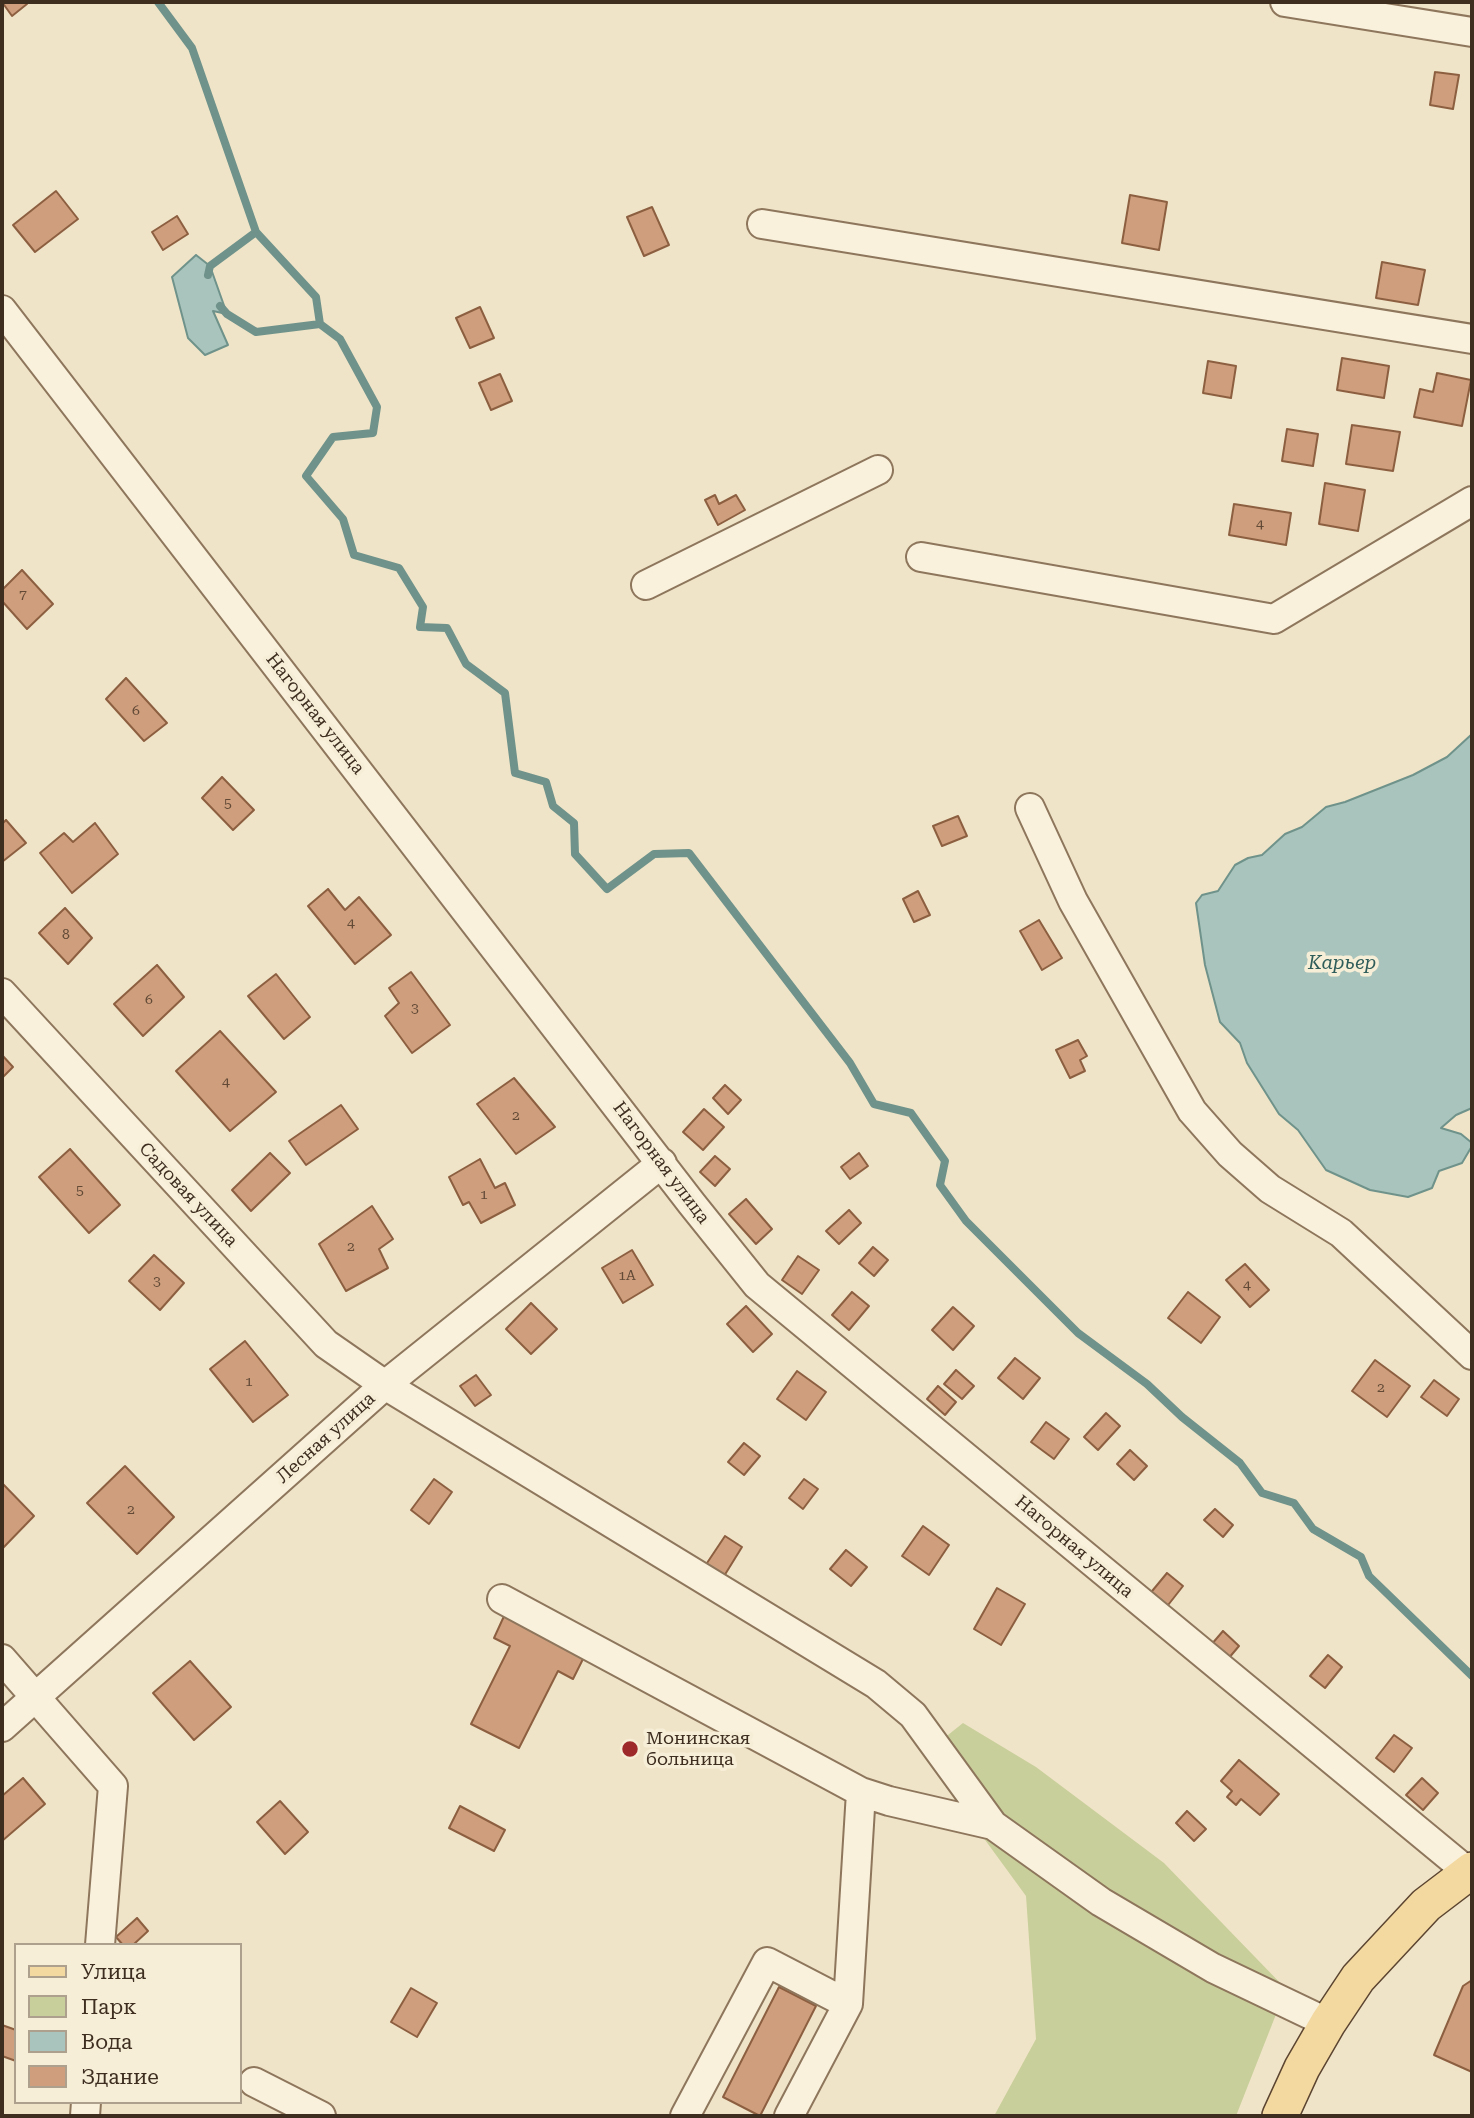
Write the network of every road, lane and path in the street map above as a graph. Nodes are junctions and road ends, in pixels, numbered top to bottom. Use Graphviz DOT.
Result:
graph roads {
  1 [pos="1285,2"];
  2 [pos="1472,32"];
  3 [pos="762,224"];
  4 [pos="6,326"];
  5 [pos="1472,339"];
  6 [pos="878,470"];
  7 [pos="1472,501"];
  8 [pos="921,558"];
  9 [pos="646,585"];
  10 [pos="1030,808"];
  11 [pos="2,993"];
  12 [pos="662,1163"];
  13 [pos="1472,1355"];
  14 [pos="385,1385"];
  15 [pos="502,1599"];
  16 [pos="2,1659"];
  17 [pos="37,1696"];
  18 [pos="2,1727"];
  19 [pos="861,1792"];
  20 [pos="993,1825"];
  21 [pos="1470,1871"];
  22 [pos="100,1943"];
  23 [pos="848,2004"];
  24 [pos="1328,2023"];
  25 [pos="254,2082"];
  26 [pos="321,2116"];
  27 [pos="685,2116"];
  28 [pos="789,2116"];
  29 [pos="1280,2116"];
  1 -- 2 [label="street"];
  3 -- 5 [label="street"];
  4 -- 12 [label="street, Нагорная улица"];
  6 -- 9 [label="street"];
  7 -- 8 [label="street"];
  10 -- 13 [label="street"];
  11 -- 14 [label="street, Садовая улица"];
  12 -- 14 [label="street, Лесная улица"];
  12 -- 21 [label="street, Нагорная улица"];
  14 -- 17 [label="street, Лесная улица"];
  14 -- 20 [label="street, Садовая улица"];
  15 -- 19 [label="street"];
  16 -- 17 [label="street"];
  17 -- 18 [label="street, Лесная улица"];
  17 -- 22 [label="street"];
  19 -- 20 [label="street"];
  19 -- 23 [label="street"];
  20 -- 24 [label="street"];
  21 -- 24 [label="main road"];
  23 -- 27 [label="street"];
  23 -- 28 [label="street"];
  24 -- 29 [label="main road"];
  25 -- 26 [label="street"];
}
